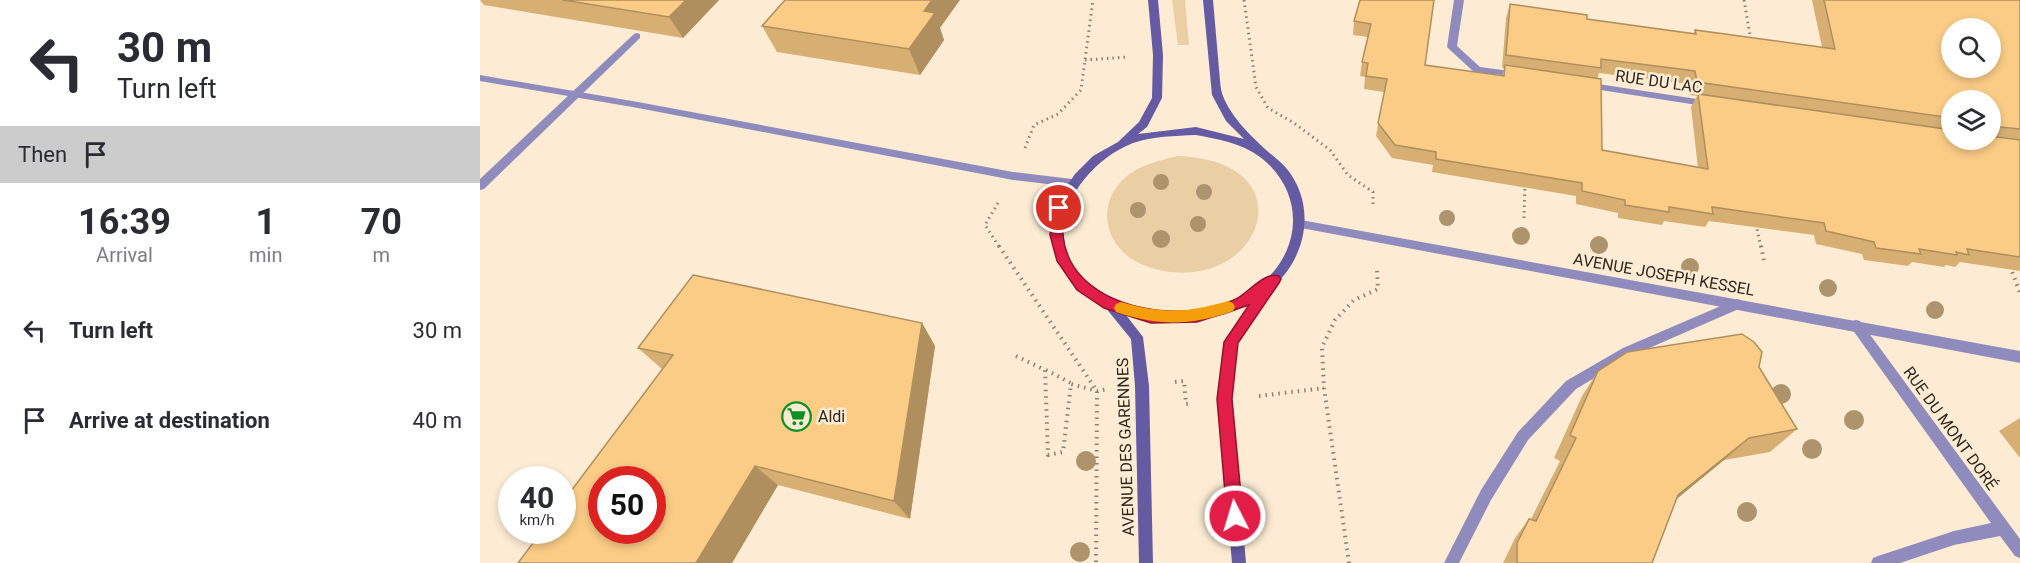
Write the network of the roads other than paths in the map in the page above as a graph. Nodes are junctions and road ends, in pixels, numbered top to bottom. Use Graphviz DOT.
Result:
graph roads {
  1 [pos="1153,0"];
  2 [pos="1208,0"];
  3 [pos="1459,0"];
  4 [pos="637,36"];
  5 [pos="1528,77"];
  6 [pos="480,78"];
  7 [pos="1574,84"];
  8 [pos="574,96"];
  9 [pos="1724,106"];
  10 [pos="1122,144"];
  11 [pos="1264,154"];
  12 [pos="1072,183"];
  13 [pos="480,186"];
  14 [pos="1301,224"];
  15 [pos="1274,279"];
  16 [pos="1109,304"];
  17 [pos="1737,304"];
  18 [pos="1856,325"];
  19 [pos="2020,357"];
  20 [pos="2003,528"];
  21 [pos="2020,551"];
  22 [pos="1146,563"];
  23 [pos="1239,563"];
  24 [pos="1451,563"];
  25 [pos="1878,563"];
  1 -- 10 [label="main road"];
  2 -- 11 [label="main road"];
  3 -- 5 [label="street"];
  4 -- 8 [label="street"];
  6 -- 8 [label="street"];
  7 -- 9 [label="street, RUE DU LAC"];
  8 -- 12 [label="street"];
  8 -- 13 [label="street"];
  10 -- 11 [label="main road"];
  10 -- 12 [label="main road"];
  11 -- 14 [label="main road"];
  12 -- 16 [label="main road"];
  14 -- 15 [label="main road"];
  14 -- 17 [label="street, AVENUE JOSEPH KESSEL"];
  15 -- 16 [label="main road"];
  15 -- 23 [label="main road"];
  16 -- 22 [label="main road, AVENUE DES GARENNES"];
  17 -- 18 [label="street, AVENUE JOSEPH KESSEL"];
  17 -- 24 [label="street"];
  18 -- 19 [label="street, AVENUE JOSEPH KESSEL"];
  18 -- 20 [label="street, RUE DU MONT DORÉ"];
  20 -- 21 [label="street, RUE DU MONT DORÉ"];
  20 -- 25 [label="street"];
}
